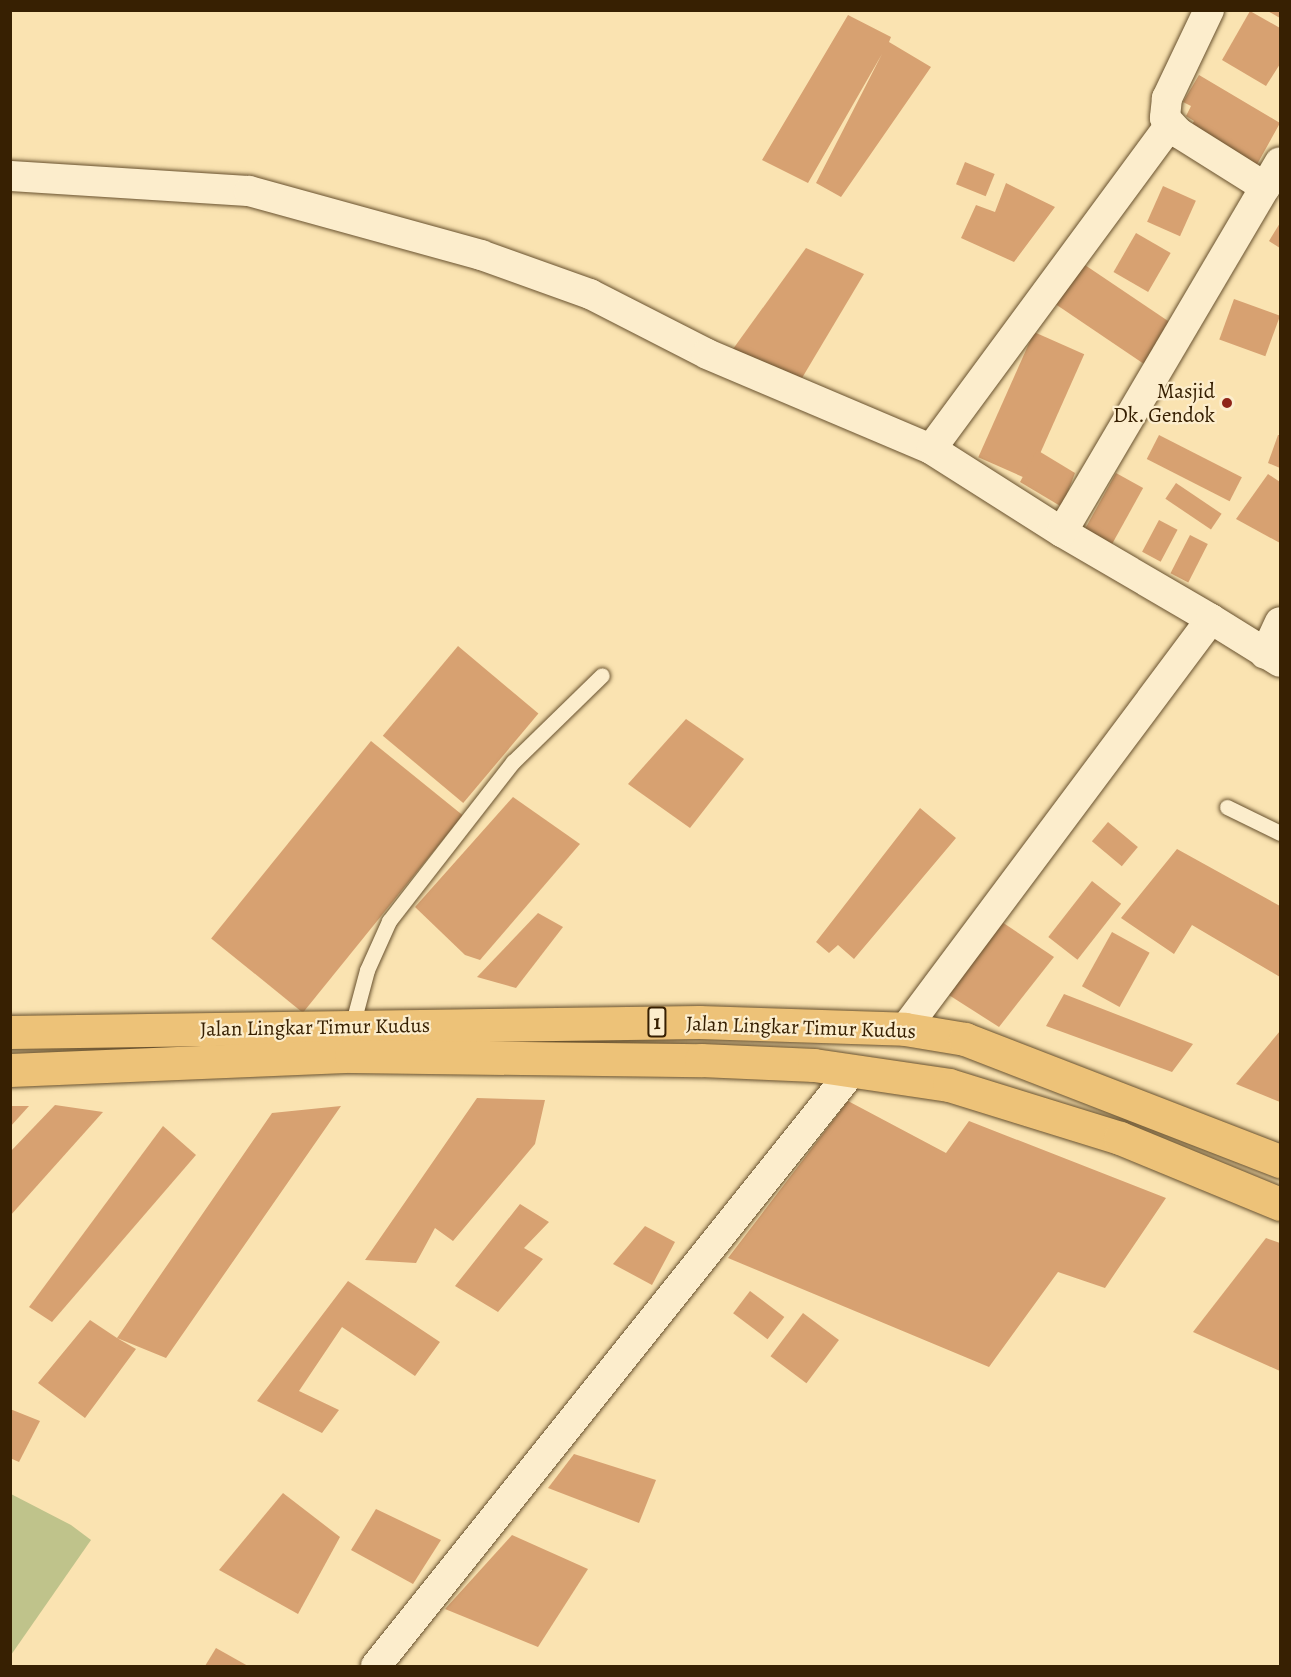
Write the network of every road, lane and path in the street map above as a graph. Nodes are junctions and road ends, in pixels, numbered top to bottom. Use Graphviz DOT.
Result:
graph roads {
  1 [pos="1209,10"];
  2 [pos="1170,125"];
  3 [pos="1281,162"];
  4 [pos="10,176"];
  5 [pos="1264,187"];
  6 [pos="932,448"];
  7 [pos="1062,532"];
  8 [pos="1211,619"];
  9 [pos="1281,622"];
  10 [pos="1273,658"];
  11 [pos="602,675"];
  12 [pos="1227,807"];
  13 [pos="1281,833"];
  14 [pos="352,1026"];
  15 [pos="905,1029"];
  16 [pos="10,1032"];
  17 [pos="10,1070"];
  18 [pos="852,1071"];
  19 [pos="1281,1161"];
  20 [pos="1281,1204"];
  21 [pos="376,1666"];
  1 -- 2 [label="street"];
  2 -- 5 [label="street"];
  2 -- 6 [label="street"];
  3 -- 5 [label="street"];
  4 -- 6 [label="street"];
  5 -- 7 [label="street"];
  6 -- 7 [label="street"];
  7 -- 8 [label="street"];
  8 -- 10 [label="street"];
  8 -- 15 [label="street"];
  9 -- 10 [label="street"];
  11 -- 14 [label="lane"];
  12 -- 13 [label="lane"];
  14 -- 15 [label="highway, Jalan Lingkar Timur Kudus / 1"];
  14 -- 16 [label="highway, Jalan Lingkar Timur Kudus / 1"];
  15 -- 19 [label="highway, Jalan Lingkar Timur Kudus / 1"];
  17 -- 18 [label="highway, Jalan Lingkar Timur Kudus / 1"];
  18 -- 20 [label="highway, Jalan Lingkar Timur Kudus / 1"];
  18 -- 21 [label="street"];
}
